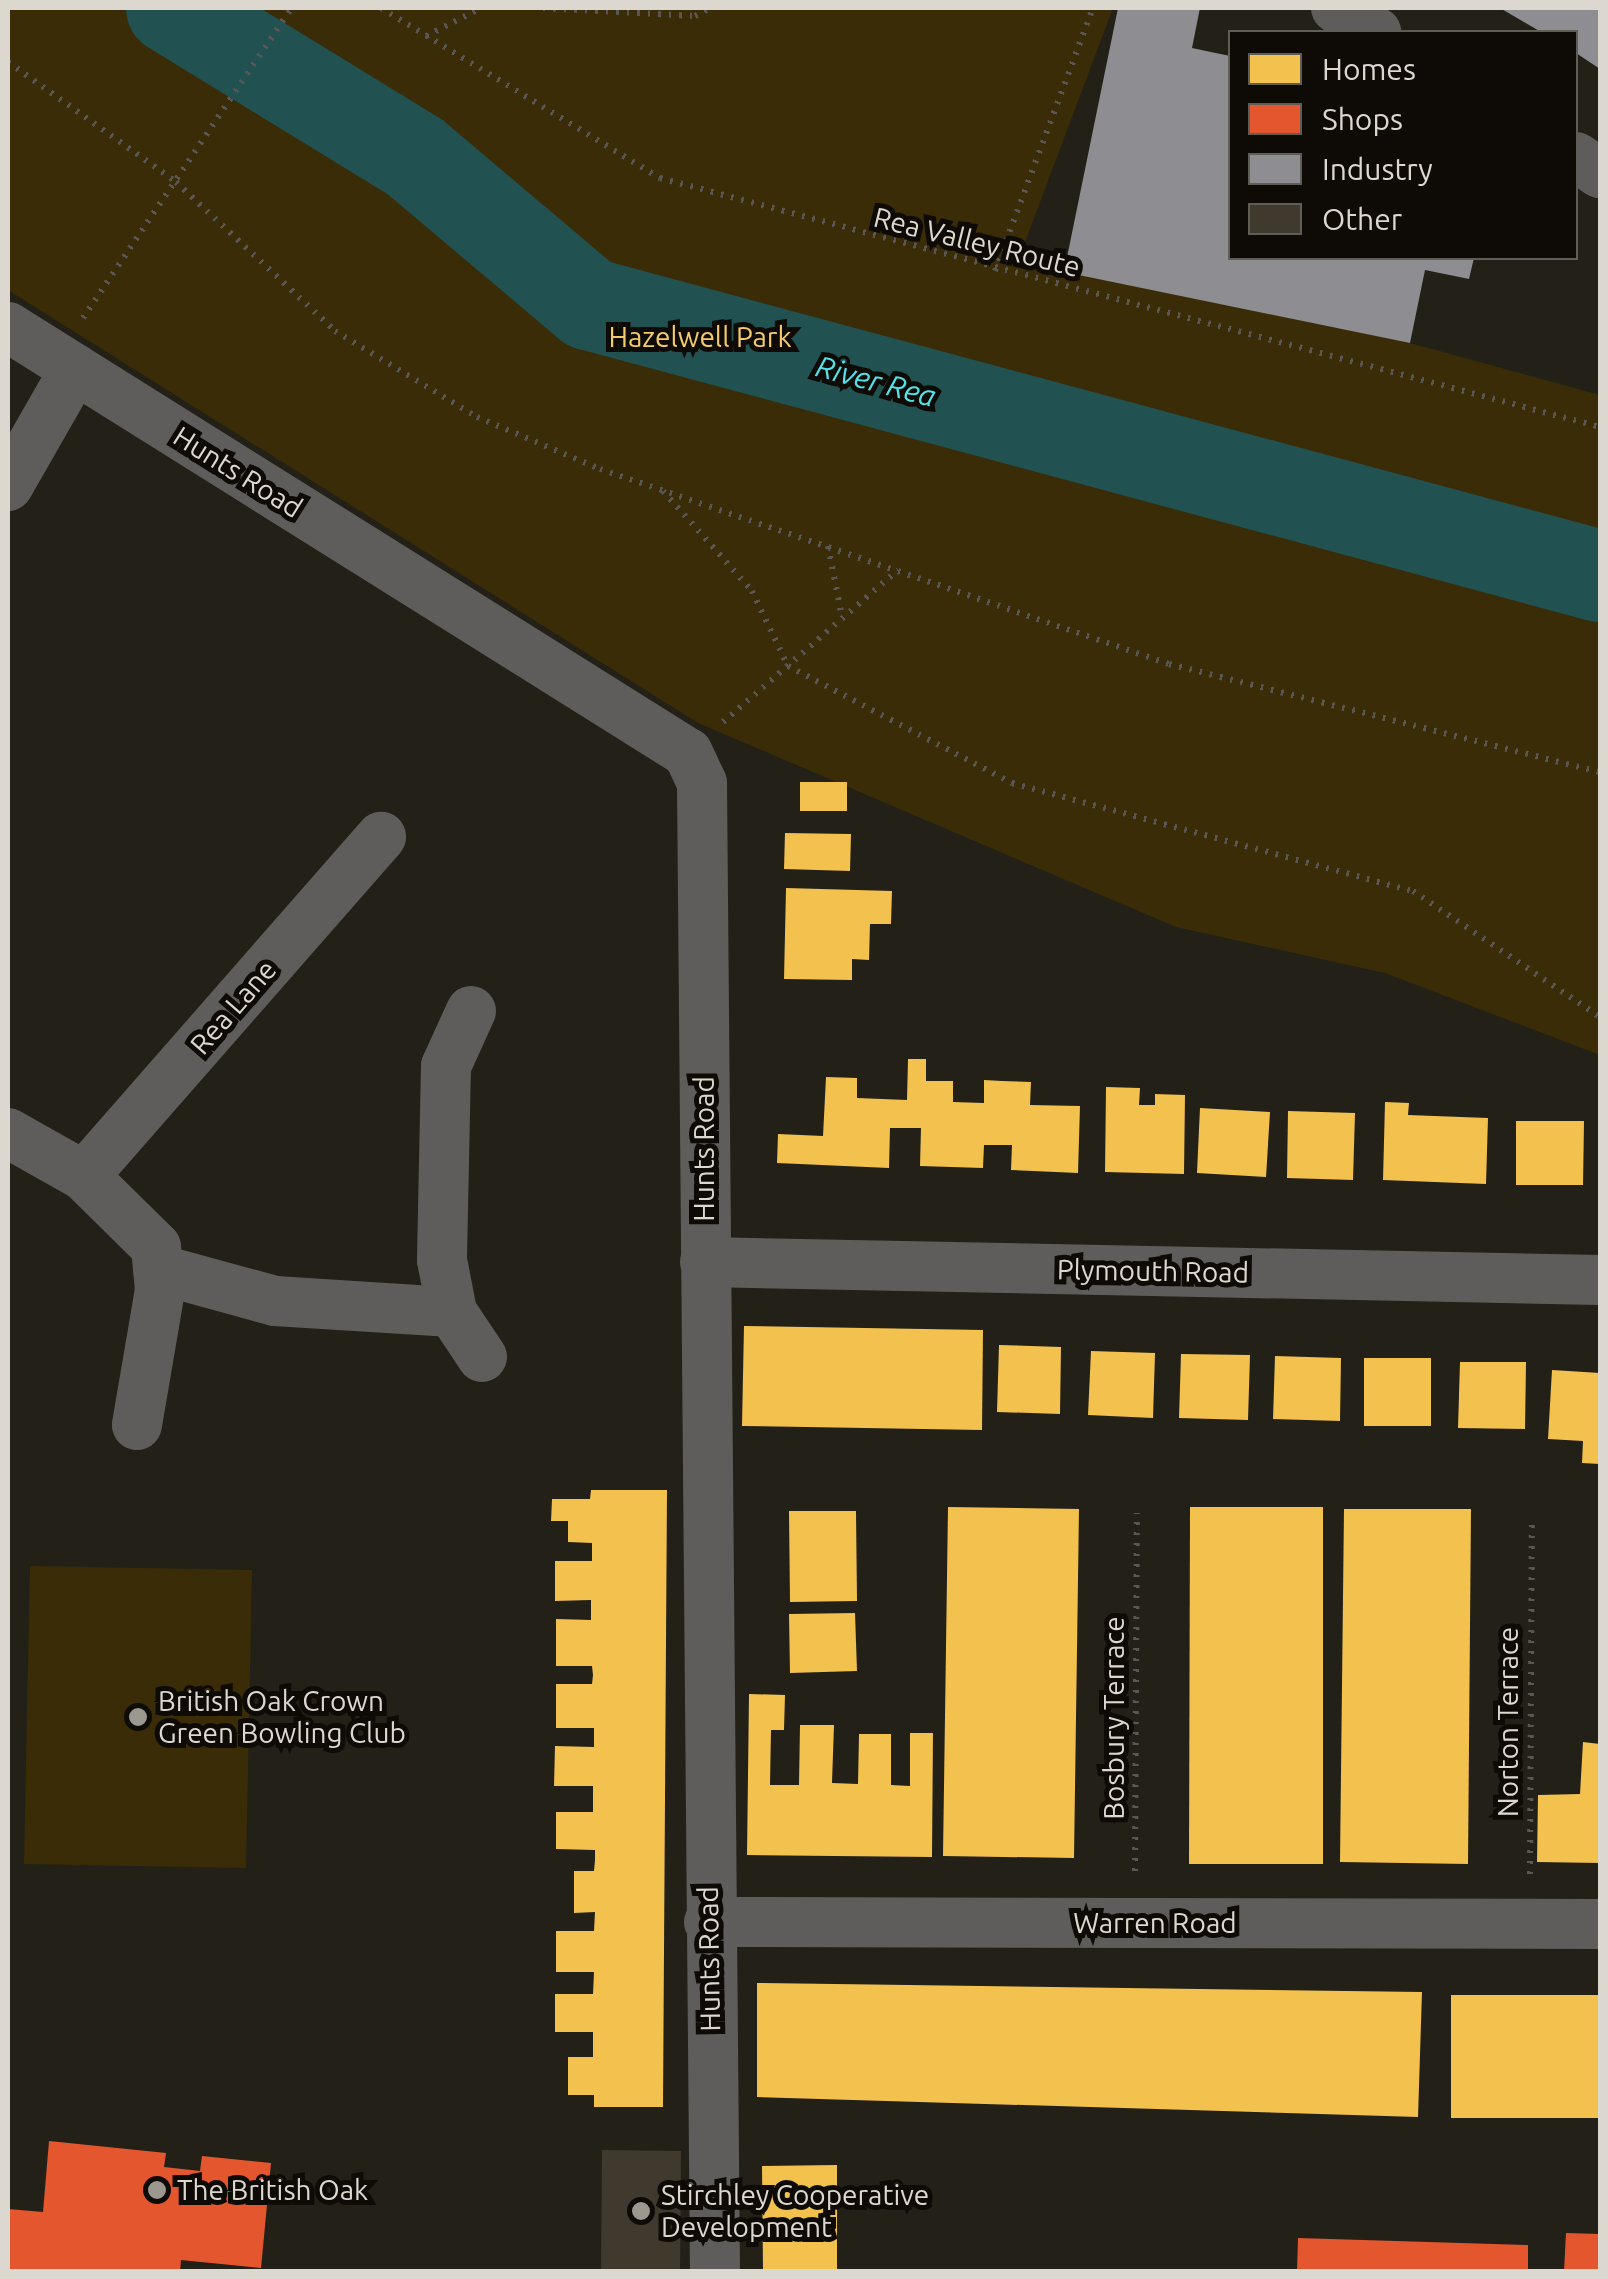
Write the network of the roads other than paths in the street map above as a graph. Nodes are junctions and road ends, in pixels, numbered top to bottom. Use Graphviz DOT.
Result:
graph roads {
  1 [pos="1336,8"];
  2 [pos="1373,30"];
  3 [pos="1578,158"];
  4 [pos="1600,173"];
  5 [pos="8,327"];
  6 [pos="74,369"];
  7 [pos="8,486"];
  8 [pos="382,837"];
  9 [pos="471,1011"];
  10 [pos="8,1133"];
  11 [pos="84,1176"];
  12 [pos="705,1262"];
  13 [pos="158,1270"];
  14 [pos="1600,1280"];
  15 [pos="452,1312"];
  16 [pos="482,1357"];
  17 [pos="137,1425"];
  18 [pos="708,1922"];
  19 [pos="1600,1924"];
  20 [pos="714,2272"];
  1 -- 2 [label="street"];
  3 -- 4 [label="street"];
  5 -- 6 [label="street, Hunts Road"];
  6 -- 7 [label="street"];
  6 -- 12 [label="street, Hunts Road"];
  8 -- 11 [label="street, Rea Lane"];
  9 -- 15 [label="street"];
  10 -- 11 [label="street"];
  11 -- 13 [label="street"];
  12 -- 14 [label="street, Plymouth Road"];
  12 -- 18 [label="street, Hunts Road"];
  13 -- 15 [label="street"];
  13 -- 17 [label="street"];
  15 -- 16 [label="street"];
  18 -- 19 [label="street, Warren Road"];
  18 -- 20 [label="street, Hunts Road"];
}
